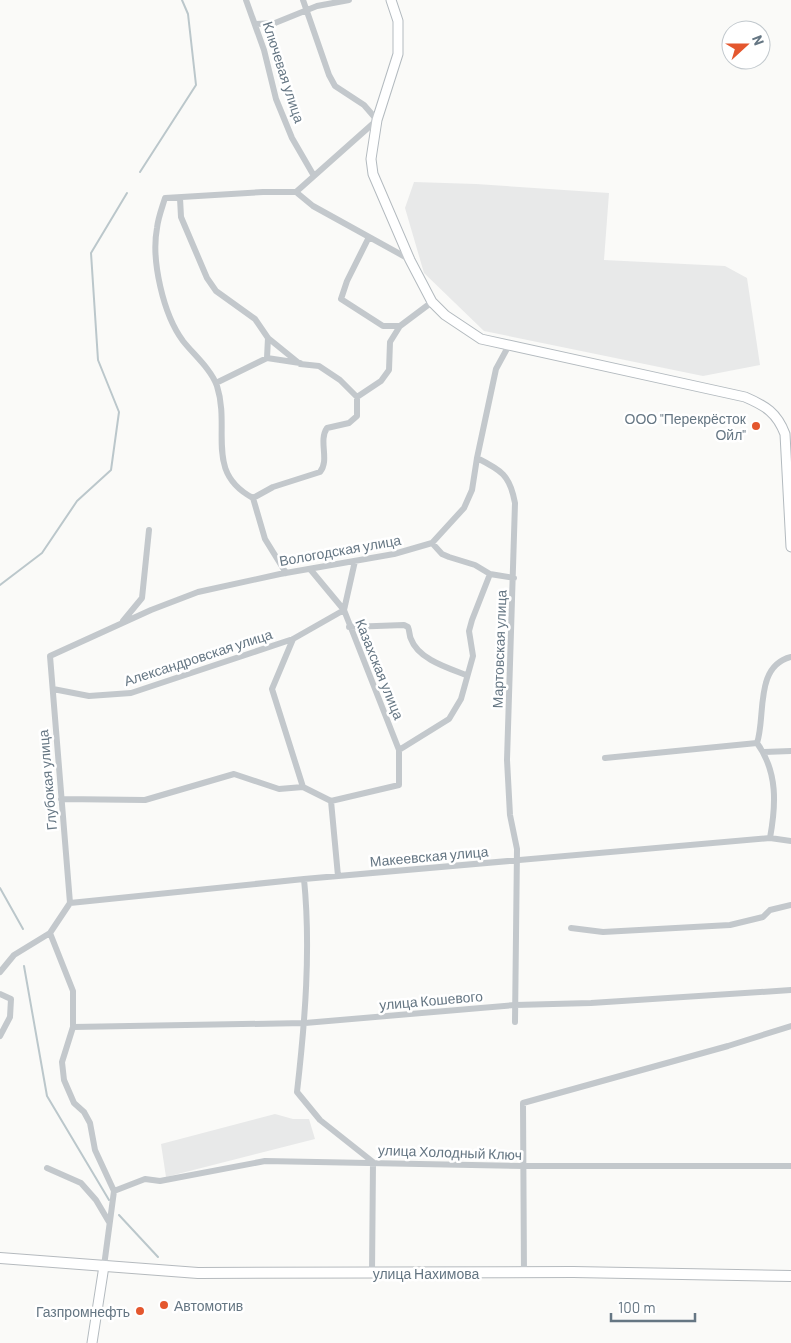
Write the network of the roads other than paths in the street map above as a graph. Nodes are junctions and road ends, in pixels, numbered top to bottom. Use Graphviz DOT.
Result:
graph roads {
  1 [pos="246,0"];
  2 [pos="303,0"];
  3 [pos="349,0"];
  4 [pos="391,0"];
  5 [pos="307,9"];
  6 [pos="256,24"];
  7 [pos="377,120"];
  8 [pos="314,176"];
  9 [pos="296,192"];
  10 [pos="180,198"];
  11 [pos="369,237"];
  12 [pos="410,260"];
  13 [pos="432,302"];
  14 [pos="400,326"];
  15 [pos="268,338"];
  16 [pos="508,347"];
  17 [pos="267,358"];
  18 [pos="300,364"];
  19 [pos="216,383"];
  20 [pos="357,396"];
  21 [pos="788,430"];
  22 [pos="477,458"];
  23 [pos="253,498"];
  24 [pos="149,530"];
  25 [pos="432,543"];
  26 [pos="791,548"];
  27 [pos="356,561"];
  28 [pos="310,569"];
  29 [pos="286,573"];
  30 [pos="490,574"];
  31 [pos="514,578"];
  32 [pos="142,598"];
  33 [pos="151,610"];
  34 [pos="344,610"];
  35 [pos="120,624"];
  36 [pos="349,627"];
  37 [pos="292,639"];
  38 [pos="50,656"];
  39 [pos="791,657"];
  40 [pos="466,675"];
  41 [pos="53,689"];
  42 [pos="757,743"];
  43 [pos="399,750"];
  44 [pos="764,752"];
  45 [pos="791,752"];
  46 [pos="605,758"];
  47 [pos="302,787"];
  48 [pos="61,799"];
  49 [pos="331,801"];
  50 [pos="770,838"];
  51 [pos="791,841"];
  52 [pos="516,860"];
  53 [pos="338,876"];
  54 [pos="304,879"];
  55 [pos="70,903"];
  56 [pos="791,905"];
  57 [pos="571,928"];
  58 [pos="50,933"];
  59 [pos="0,972"];
  60 [pos="791,990"];
  61 [pos="0,994"];
  62 [pos="515,1005"];
  63 [pos="515,1022"];
  64 [pos="305,1023"];
  65 [pos="791,1026"];
  66 [pos="73,1027"];
  67 [pos="0,1036"];
  68 [pos="373,1162"];
  69 [pos="524,1166"];
  70 [pos="791,1166"];
  71 [pos="48,1168"];
  72 [pos="114,1191"];
  73 [pos="109,1222"];
  74 [pos="0,1258"];
  75 [pos="104,1266"];
  76 [pos="372,1272"];
  77 [pos="524,1273"];
  78 [pos="791,1276"];
  79 [pos="92,1343"];
  1 -- 6 [label="street, Ключевая улица"];
  2 -- 5 [label="street"];
  3 -- 5 [label="street"];
  4 -- 7 [label="main road"];
  5 -- 6 [label="street"];
  5 -- 7 [label="street"];
  6 -- 8 [label="street, Ключевая улица"];
  7 -- 8 [label="street"];
  7 -- 12 [label="main road"];
  8 -- 9 [label="street"];
  9 -- 10 [label="street"];
  9 -- 11 [label="street"];
  10 -- 15 [label="street"];
  10 -- 19 [label="street"];
  11 -- 12 [label="street"];
  11 -- 14 [label="street"];
  12 -- 13 [label="main road"];
  13 -- 14 [label="street"];
  13 -- 16 [label="main road"];
  14 -- 20 [label="street"];
  15 -- 17 [label="street"];
  15 -- 18 [label="street"];
  16 -- 21 [label="main road"];
  16 -- 22 [label="street"];
  17 -- 18 [label="street"];
  17 -- 19 [label="street"];
  18 -- 20 [label="street"];
  19 -- 23 [label="street"];
  20 -- 23 [label="street"];
  21 -- 26 [label="main road"];
  22 -- 25 [label="street"];
  22 -- 31 [label="street, Мартовская улица"];
  23 -- 29 [label="street"];
  24 -- 32 [label="street"];
  25 -- 27 [label="street, Вологодская улица"];
  25 -- 30 [label="street"];
  27 -- 28 [label="street, Вологодская улица"];
  27 -- 34 [label="street, Казахская улица"];
  28 -- 29 [label="street, Вологодская улица"];
  28 -- 34 [label="street"];
  29 -- 33 [label="street, Вологодская улица"];
  30 -- 31 [label="street"];
  30 -- 40 [label="street"];
  31 -- 52 [label="street, Мартовская улица"];
  32 -- 33 [label="street"];
  32 -- 35 [label="street"];
  33 -- 35 [label="street, Вологодская улица"];
  34 -- 36 [label="street, Казахская улица"];
  34 -- 37 [label="street, Александровская улица"];
  35 -- 38 [label="street, Вологодская улица"];
  36 -- 40 [label="street"];
  36 -- 43 [label="street, Казахская улица"];
  37 -- 41 [label="street, Александровская улица"];
  37 -- 47 [label="street"];
  38 -- 41 [label="street, Глубокая улица"];
  39 -- 42 [label="street"];
  40 -- 43 [label="street"];
  41 -- 48 [label="street, Глубокая улица"];
  42 -- 44 [label="street"];
  42 -- 46 [label="street"];
  43 -- 49 [label="street, Казахская улица"];
  44 -- 45 [label="street"];
  44 -- 50 [label="street"];
  47 -- 48 [label="street"];
  47 -- 49 [label="street"];
  48 -- 55 [label="street, Глубокая улица"];
  49 -- 53 [label="street"];
  50 -- 51 [label="street, Макеевская улица"];
  50 -- 52 [label="street, Макеевская улица"];
  52 -- 53 [label="street, Макеевская улица"];
  52 -- 62 [label="street, Мартовская улица"];
  53 -- 54 [label="street, Макеевская улица"];
  54 -- 55 [label="street, Макеевская улица"];
  54 -- 64 [label="street"];
  55 -- 58 [label="street"];
  56 -- 57 [label="street"];
  58 -- 59 [label="street"];
  58 -- 66 [label="street"];
  60 -- 62 [label="street, улица Кошевого"];
  61 -- 67 [label="street"];
  62 -- 63 [label="street, Мартовская улица"];
  62 -- 64 [label="street, улица Кошевого"];
  64 -- 66 [label="street, улица Кошевого"];
  64 -- 68 [label="street"];
  65 -- 69 [label="street"];
  66 -- 72 [label="street"];
  68 -- 69 [label="street, улица Холодный Ключ"];
  68 -- 72 [label="street, улица Холодный Ключ"];
  68 -- 76 [label="street"];
  69 -- 70 [label="street, улица Холодный Ключ"];
  69 -- 77 [label="street"];
  71 -- 73 [label="street"];
  72 -- 73 [label="street"];
  73 -- 75 [label="street"];
  74 -- 75 [label="main road, улица Нахимова"];
  75 -- 76 [label="main road, улица Нахимова"];
  75 -- 79 [label="main road"];
  76 -- 77 [label="main road, улица Нахимова"];
  77 -- 78 [label="main road, улица Нахимова"];
}
